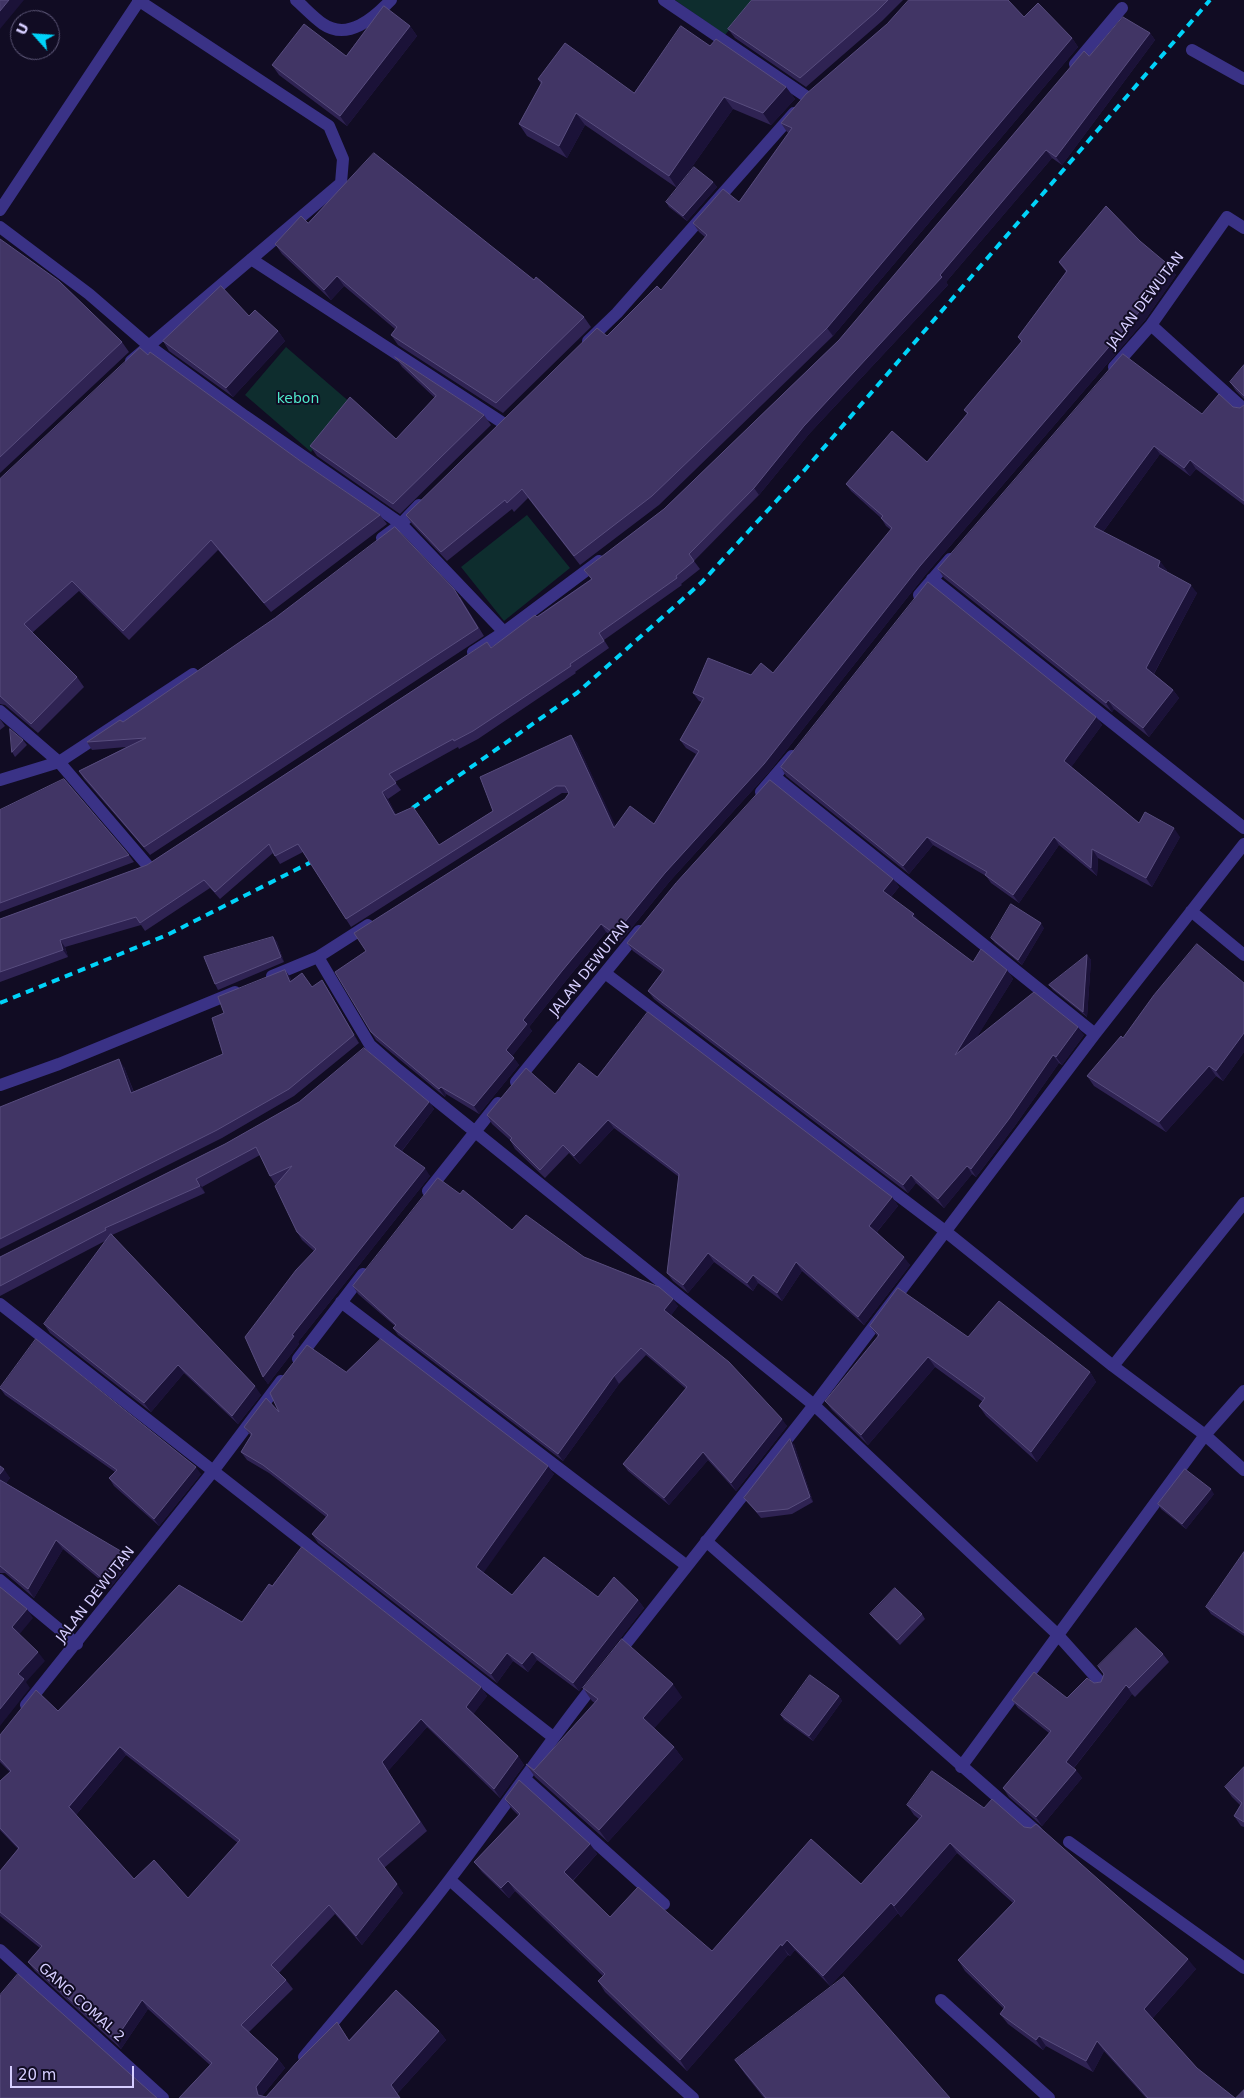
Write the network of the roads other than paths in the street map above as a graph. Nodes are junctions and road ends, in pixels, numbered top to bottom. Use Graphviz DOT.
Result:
graph roads {
  1 [pos="139,0"];
  2 [pos="296,0"];
  3 [pos="391,0"];
  4 [pos="664,0"];
  5 [pos="1122,8"];
  6 [pos="1192,50"];
  7 [pos="1064,76"];
  8 [pos="1244,79"];
  9 [pos="0,210"];
  10 [pos="0,227"];
  11 [pos="1244,228"];
  12 [pos="251,259"];
  13 [pos="1151,325"];
  14 [pos="148,346"];
  15 [pos="582,347"];
  16 [pos="120,372"];
  17 [pos="1106,377"];
  18 [pos="1244,409"];
  19 [pos="503,423"];
  20 [pos="428,497"];
  21 [pos="401,524"];
  22 [pos="370,548"];
  23 [pos="958,549"];
  24 [pos="611,551"];
  25 [pos="932,579"];
  26 [pos="914,602"];
  27 [pos="504,632"];
  28 [pos="463,659"];
  29 [pos="204,667"];
  30 [pos="0,711"];
  31 [pos="799,747"];
  32 [pos="59,762"];
  33 [pos="775,777"];
  34 [pos="0,780"];
  35 [pos="755,799"];
  36 [pos="1244,828"];
  37 [pos="1244,844"];
  38 [pos="148,865"];
  39 [pos="1191,911"];
  40 [pos="376,920"];
  41 [pos="646,923"];
  42 [pos="1244,955"];
  43 [pos="318,957"];
  44 [pos="604,974"];
  45 [pos="264,979"];
  46 [pos="246,987"];
  47 [pos="1095,1034"];
  48 [pos="0,1085"];
  49 [pos="475,1132"];
  50 [pos="420,1201"];
  51 [pos="1244,1203"];
  52 [pos="945,1231"];
  53 [pos="372,1263"];
  54 [pos="342,1302"];
  55 [pos="0,1304"];
  56 [pos="1112,1366"];
  57 [pos="1244,1391"];
  58 [pos="814,1405"];
  59 [pos="1205,1435"];
  60 [pos="214,1470"];
  61 [pos="1244,1470"];
  62 [pos="706,1541"];
  63 [pos="687,1566"];
  64 [pos="0,1580"];
  65 [pos="1056,1634"];
  66 [pos="77,1644"];
  67 [pos="1102,1684"];
  68 [pos="16,1718"];
  69 [pos="553,1737"];
  70 [pos="961,1767"];
  71 [pos="524,1779"];
  72 [pos="1036,1830"];
  73 [pos="1070,1842"];
  74 [pos="450,1880"];
  75 [pos="664,1904"];
  76 [pos="0,1950"];
  77 [pos="1244,1968"];
  78 [pos="941,2000"];
  79 [pos="295,2068"];
  80 [pos="163,2098"];
  81 [pos="693,2098"];
  82 [pos="1048,2098"];
  1 -- 9 [label="street"];
  1 -- 12 [label="street"];
  2 -- 3 [label="street"];
  4 -- 15 [label="street"];
  5 -- 7 [label="street"];
  6 -- 8 [label="street"];
  10 -- 14 [label="street"];
  11 -- 13 [label="street, JALAN DEWUTAN"];
  12 -- 14 [label="street"];
  12 -- 19 [label="street"];
  13 -- 17 [label="street, JALAN DEWUTAN"];
  13 -- 18 [label="street"];
  14 -- 16 [label="street"];
  14 -- 21 [label="street"];
  20 -- 21 [label="street"];
  21 -- 22 [label="street"];
  21 -- 27 [label="street"];
  23 -- 25 [label="street"];
  24 -- 27 [label="street"];
  25 -- 26 [label="street"];
  25 -- 36 [label="street"];
  27 -- 28 [label="street"];
  29 -- 32 [label="street"];
  30 -- 32 [label="street"];
  31 -- 33 [label="street"];
  32 -- 34 [label="street"];
  32 -- 38 [label="street"];
  33 -- 35 [label="street"];
  33 -- 47 [label="street"];
  37 -- 39 [label="street"];
  39 -- 42 [label="street"];
  39 -- 47 [label="street"];
  40 -- 43 [label="street"];
  41 -- 44 [label="street, JALAN DEWUTAN"];
  43 -- 45 [label="street"];
  43 -- 49 [label="street"];
  44 -- 49 [label="street, JALAN DEWUTAN"];
  44 -- 52 [label="street"];
  46 -- 48 [label="street"];
  47 -- 52 [label="street"];
  49 -- 50 [label="street, JALAN DEWUTAN"];
  49 -- 58 [label="street"];
  51 -- 56 [label="street"];
  52 -- 56 [label="street"];
  52 -- 58 [label="street"];
  53 -- 54 [label="street, JALAN DEWUTAN"];
  54 -- 60 [label="street, JALAN DEWUTAN"];
  54 -- 63 [label="street"];
  55 -- 60 [label="street"];
  56 -- 59 [label="street"];
  57 -- 59 [label="street"];
  58 -- 62 [label="street"];
  58 -- 65 [label="street"];
  59 -- 61 [label="street"];
  59 -- 65 [label="street"];
  60 -- 66 [label="street, JALAN DEWUTAN"];
  60 -- 69 [label="street"];
  62 -- 63 [label="street"];
  62 -- 70 [label="street"];
  63 -- 69 [label="street"];
  64 -- 66 [label="street"];
  65 -- 67 [label="street"];
  65 -- 70 [label="street"];
  66 -- 68 [label="street, JALAN DEWUTAN"];
  69 -- 71 [label="street"];
  70 -- 72 [label="street"];
  71 -- 74 [label="street"];
  71 -- 75 [label="street"];
  73 -- 77 [label="street"];
  74 -- 79 [label="street"];
  74 -- 81 [label="street"];
  76 -- 80 [label="street, GANG COMAL 2"];
  78 -- 82 [label="street"];
}
